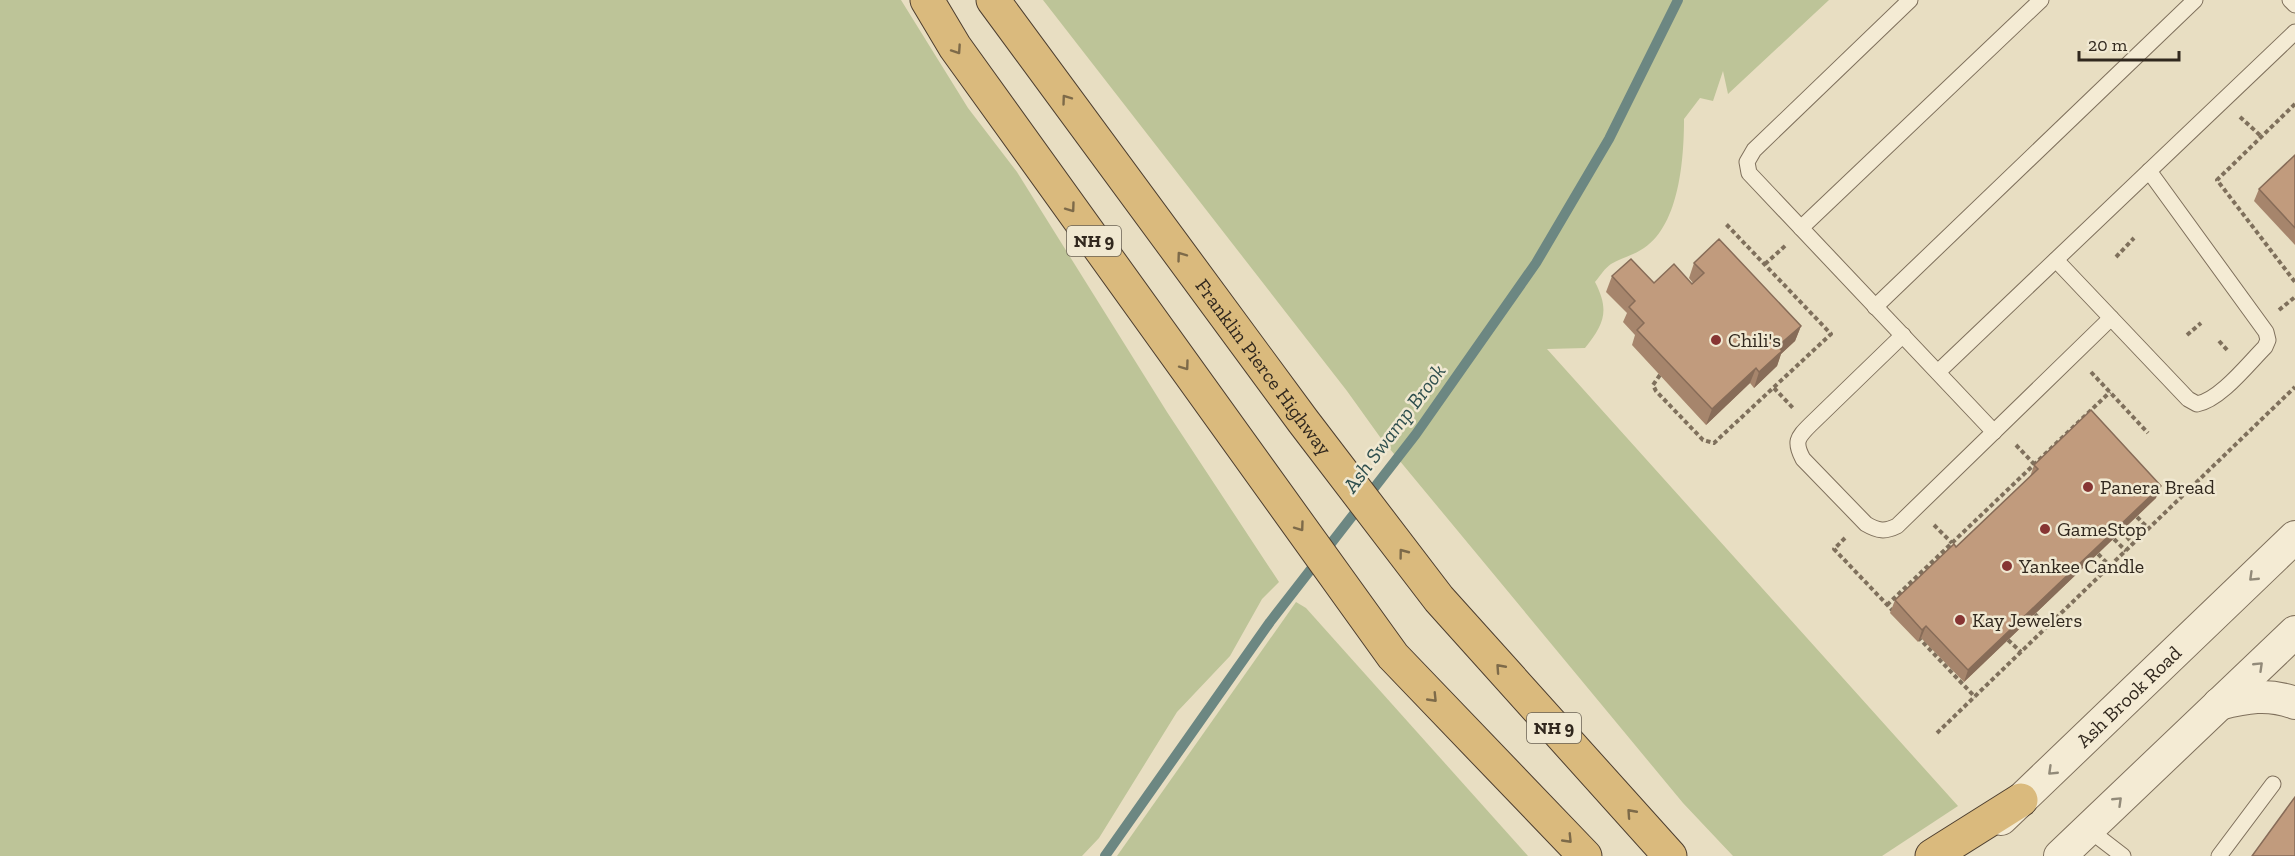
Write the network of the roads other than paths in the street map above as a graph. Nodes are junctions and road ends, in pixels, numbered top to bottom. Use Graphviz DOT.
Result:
graph roads {
  1 [pos="927,0"];
  2 [pos="993,0"];
  3 [pos="1910,0"];
  4 [pos="2041,0"];
  5 [pos="2195,0"];
  6 [pos="2290,0"];
  7 [pos="2295,5"];
  8 [pos="2295,32"];
  9 [pos="2149,171"];
  10 [pos="1801,228"];
  11 [pos="2056,260"];
  12 [pos="1875,307"];
  13 [pos="2111,318"];
  14 [pos="1903,335"];
  15 [pos="1938,372"];
  16 [pos="1994,432"];
  17 [pos="2295,537"];
  18 [pos="2295,632"];
  19 [pos="2295,703"];
  20 [pos="2218,705"];
  21 [pos="2273,784"];
  22 [pos="2021,800"];
  23 [pos="2088,830"];
  24 [pos="1585,856"];
  25 [pos="1670,856"];
  26 [pos="1932,856"];
  27 [pos="1963,856"];
  28 [pos="2060,856"];
  29 [pos="2124,856"];
  30 [pos="2219,856"];
  1 -- 24 [label="highway, NH 9, one-way"];
  25 -- 2 [label="highway, Franklin Pierce Highway / NH 9, one-way"];
  3 -- 10 [label="lane"];
  4 -- 10 [label="lane"];
  5 -- 12 [label="lane"];
  6 -- 7 [label="lane"];
  8 -- 9 [label="lane"];
  9 -- 11 [label="lane"];
  9 -- 13 [label="lane"];
  10 -- 12 [label="lane"];
  11 -- 13 [label="lane"];
  11 -- 15 [label="lane"];
  12 -- 14 [label="lane"];
  13 -- 16 [label="lane"];
  14 -- 15 [label="lane"];
  14 -- 16 [label="lane"];
  15 -- 16 [label="lane"];
  17 -- 22 [label="street, Ash Brook Road, one-way"];
  20 -- 18 [label="street, one-way"];
  19 -- 20 [label="street"];
  23 -- 20 [label="street, one-way"];
  21 -- 30 [label="lane"];
  22 -- 26 [label="highway"];
  22 -- 27 [label="street, Ash Brook Road"];
  23 -- 28 [label="street"];
  23 -- 29 [label="lane"];
}
